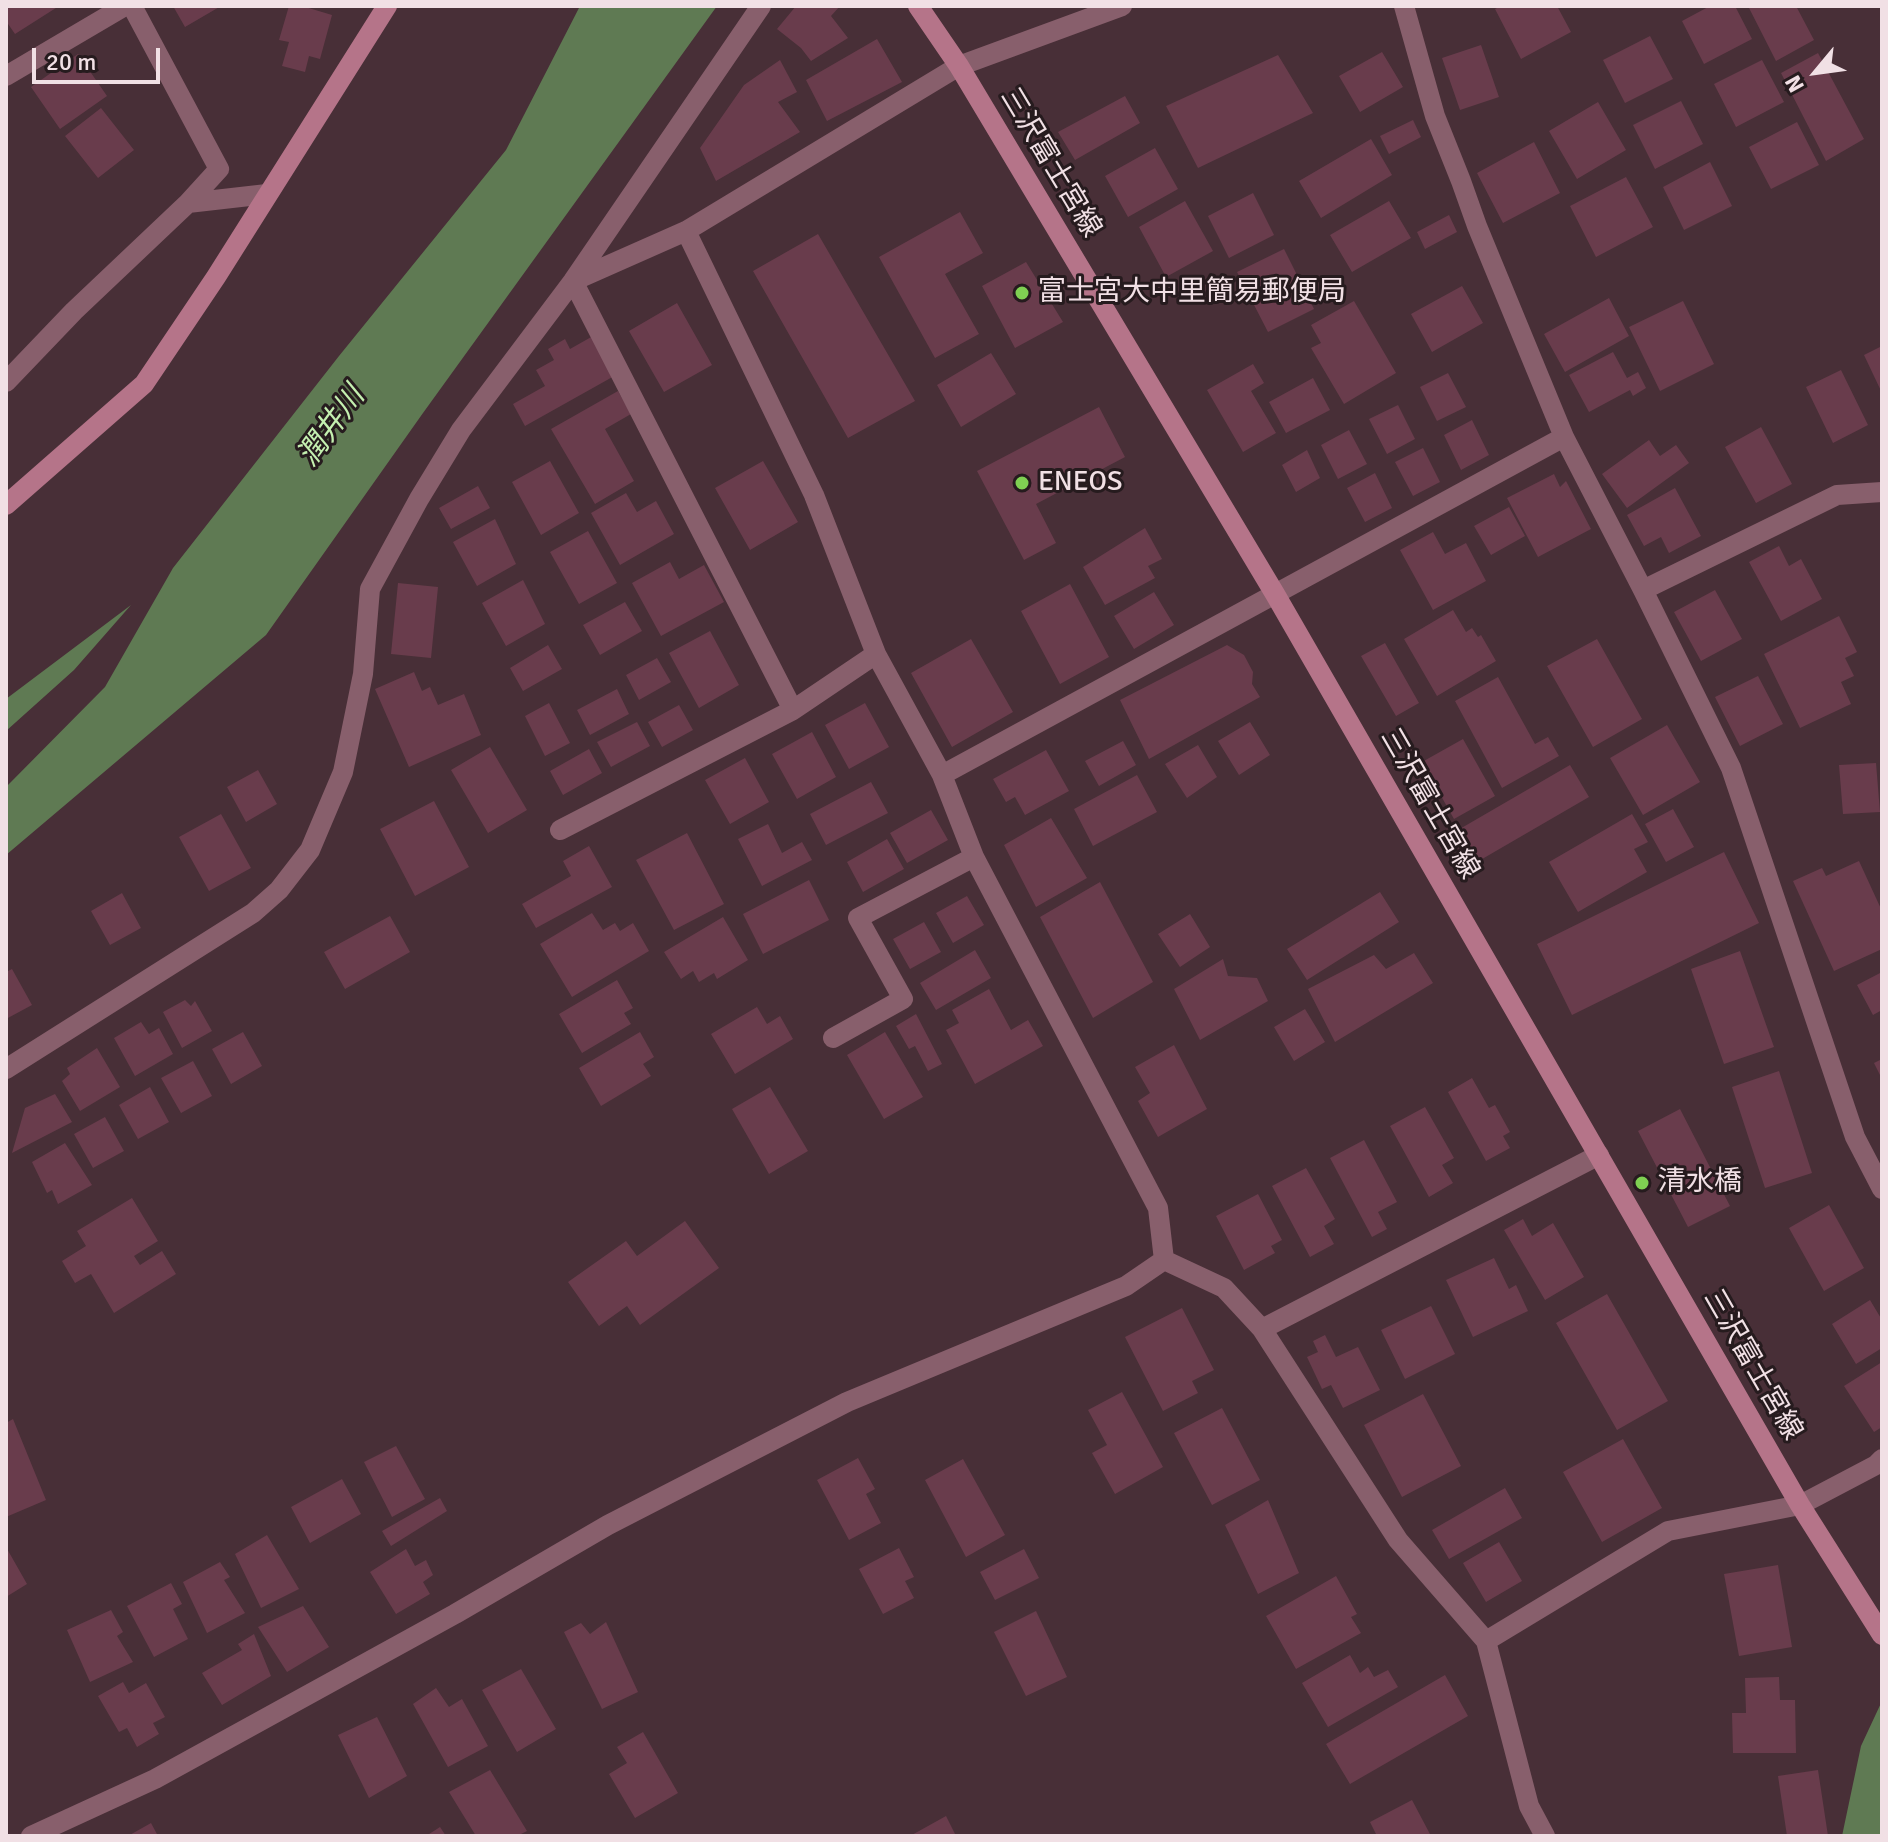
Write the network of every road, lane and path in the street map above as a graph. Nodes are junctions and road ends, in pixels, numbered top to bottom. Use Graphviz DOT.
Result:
graph roads {
  1 [pos="125,6"];
  2 [pos="132,6"];
  3 [pos="387,6"];
  4 [pos="761,6"];
  5 [pos="918,6"];
  6 [pos="1122,6"];
  7 [pos="1404,6"];
  8 [pos="959,66"];
  9 [pos="6,76"];
  10 [pos="267,194"];
  11 [pos="188,203"];
  12 [pos="686,231"];
  13 [pos="573,281"];
  14 [pos="6,382"];
  15 [pos="1564,437"];
  16 [pos="1882,492"];
  17 [pos="6,505"];
  18 [pos="1643,590"];
  19 [pos="1275,594"];
  20 [pos="876,654"];
  21 [pos="793,710"];
  22 [pos="942,775"];
  23 [pos="560,830"];
  24 [pos="974,857"];
  25 [pos="833,1038"];
  26 [pos="6,1069"];
  27 [pos="1599,1155"];
  28 [pos="1882,1189"];
  29 [pos="1164,1260"];
  30 [pos="1262,1329"];
  31 [pos="1882,1459"];
  32 [pos="1800,1505"];
  33 [pos="1882,1635"];
  34 [pos="1486,1641"];
  35 [pos="31,1836"];
  36 [pos="1545,1836"];
  1 -- 9 [label="street"];
  2 -- 11 [label="street"];
  3 -- 10 [label="main road"];
  4 -- 13 [label="street"];
  5 -- 8 [label="main road, 三沢富士宮線"];
  6 -- 8 [label="street"];
  7 -- 15 [label="street"];
  8 -- 12 [label="street"];
  8 -- 19 [label="main road, 三沢富士宮線"];
  10 -- 11 [label="street"];
  10 -- 17 [label="main road"];
  11 -- 14 [label="street"];
  12 -- 13 [label="street"];
  12 -- 20 [label="street"];
  13 -- 21 [label="street"];
  13 -- 26 [label="street"];
  15 -- 18 [label="street"];
  15 -- 19 [label="street"];
  16 -- 18 [label="street"];
  18 -- 28 [label="street"];
  19 -- 22 [label="street"];
  19 -- 27 [label="main road, 三沢富士宮線"];
  20 -- 21 [label="street"];
  20 -- 22 [label="street"];
  21 -- 23 [label="street"];
  22 -- 24 [label="street"];
  24 -- 25 [label="street"];
  24 -- 29 [label="street"];
  27 -- 30 [label="street"];
  27 -- 32 [label="main road, 三沢富士宮線"];
  29 -- 30 [label="street"];
  29 -- 35 [label="street"];
  30 -- 34 [label="street"];
  31 -- 32 [label="street"];
  32 -- 33 [label="main road, 三沢富士宮線"];
  32 -- 34 [label="street"];
  34 -- 36 [label="street"];
}
